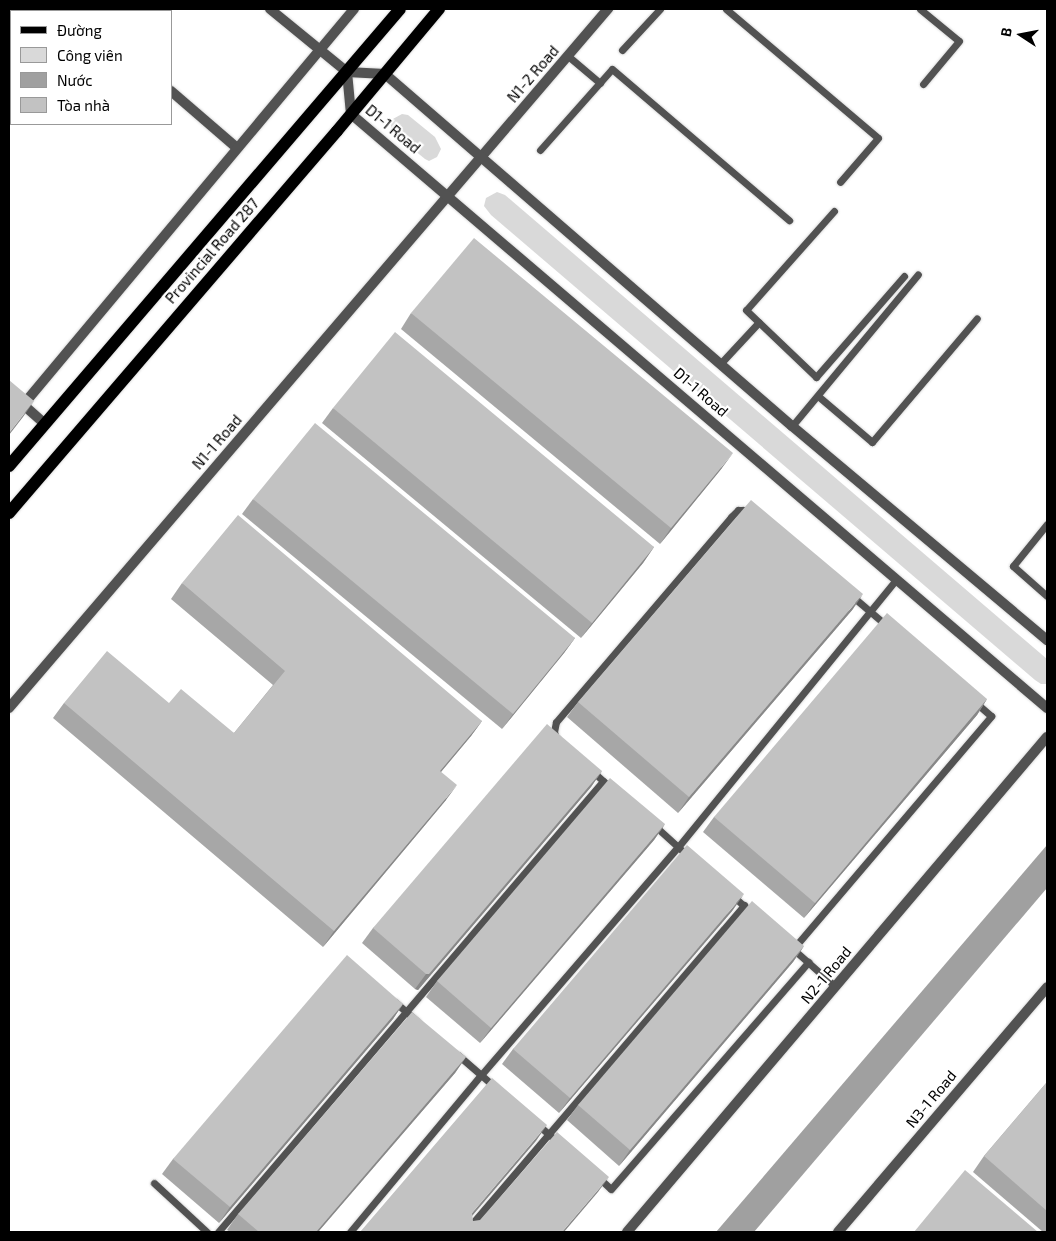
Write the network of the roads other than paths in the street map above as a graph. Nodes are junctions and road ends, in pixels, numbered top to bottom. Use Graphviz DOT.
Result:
graph roads {
  1 [pos="270,9"];
  2 [pos="354,9"];
  3 [pos="400,9"];
  4 [pos="439,9"];
  5 [pos="608,9"];
  6 [pos="660,9"];
  7 [pos="726,9"];
  8 [pos="920,9"];
  9 [pos="319,49"];
  10 [pos="622,50"];
  11 [pos="568,56"];
  12 [pos="347,72"];
  13 [pos="385,74"];
  14 [pos="600,83"];
  15 [pos="923,84"];
  16 [pos="172,92"];
  17 [pos="351,114"];
  18 [pos="237,148"];
  19 [pos="540,150"];
  20 [pos="480,158"];
  21 [pos="840,182"];
  22 [pos="448,195"];
  23 [pos="834,211"];
  24 [pos="789,220"];
  25 [pos="918,274"];
  26 [pos="904,276"];
  27 [pos="977,318"];
  28 [pos="759,322"];
  29 [pos="720,364"];
  30 [pos="9,392"];
  31 [pos="818,396"];
  32 [pos="23,404"];
  33 [pos="45,424"];
  34 [pos="792,426"];
  35 [pos="9,466"];
  36 [pos="9,513"];
  37 [pos="759,520"];
  38 [pos="1047,524"];
  39 [pos="896,580"];
  40 [pos="848,593"];
  41 [pos="1047,596"];
  42 [pos="871,612"];
  43 [pos="893,632"];
  44 [pos="1047,640"];
  45 [pos="968,697"];
  46 [pos="9,708"];
  47 [pos="1047,708"];
  48 [pos="1047,737"];
  49 [pos="563,745"];
  50 [pos="583,763"];
  51 [pos="603,780"];
  52 [pos="618,794"];
  53 [pos="648,820"];
  54 [pos="678,847"];
  55 [pos="692,860"];
  56 [pos="729,892"];
  57 [pos="744,905"];
  58 [pos="758,918"];
  59 [pos="786,943"];
  60 [pos="794,949"];
  61 [pos="808,962"];
  62 [pos="836,987"];
  63 [pos="1047,987"];
  64 [pos="390,999"];
  65 [pos="406,1012"];
  66 [pos="421,1024"];
  67 [pos="451,1050"];
  68 [pos="481,1075"];
  69 [pos="502,1093"];
  70 [pos="529,1116"];
  71 [pos="549,1134"];
  72 [pos="563,1146"];
  73 [pos="590,1171"];
  74 [pos="154,1183"];
  75 [pos="207,1232"];
  76 [pos="218,1232"];
  77 [pos="350,1232"];
  78 [pos="465,1232"];
  79 [pos="627,1232"];
  80 [pos="838,1232"];
  1 -- 9 [label="street"];
  2 -- 9 [label="street"];
  3 -- 12 [label="main road, Provincial Road 287"];
  4 -- 13 [label="main road, Provincial Road 287"];
  5 -- 11 [label="street, N1-2 Road"];
  6 -- 10 [label="lane"];
  7 -- 21 [label="lane"];
  8 -- 15 [label="lane"];
  9 -- 12 [label="street"];
  9 -- 18 [label="street"];
  11 -- 14 [label="lane"];
  11 -- 20 [label="street, N1-2 Road"];
  12 -- 13 [label="street"];
  12 -- 17 [label="street, D1-1 Road"];
  12 -- 33 [label="main road, Provincial Road 287"];
  13 -- 17 [label="main road, Provincial Road 287"];
  13 -- 20 [label="street"];
  14 -- 19 [label="lane"];
  14 -- 24 [label="lane"];
  16 -- 18 [label="street"];
  17 -- 22 [label="street, D1-1 Road"];
  17 -- 36 [label="main road, Provincial Road 287"];
  18 -- 32 [label="street"];
  20 -- 22 [label="street, N1-2 Road"];
  20 -- 29 [label="street"];
  22 -- 39 [label="street, D1-1 Road"];
  22 -- 46 [label="street, N1-1 Road"];
  23 -- 28 [label="lane"];
  25 -- 31 [label="lane"];
  26 -- 28 [label="lane"];
  27 -- 31 [label="lane"];
  28 -- 29 [label="lane"];
  29 -- 34 [label="street"];
  30 -- 32 [label="street"];
  31 -- 34 [label="lane"];
  32 -- 33 [label="street"];
  33 -- 35 [label="main road, Provincial Road 287"];
  34 -- 44 [label="street"];
  37 -- 49 [label="lane"];
  38 -- 41 [label="lane"];
  39 -- 42 [label="lane"];
  39 -- 47 [label="street, D1-1 Road"];
  40 -- 42 [label="lane"];
  42 -- 43 [label="lane"];
  42 -- 54 [label="lane"];
  45 -- 60 [label="lane"];
  48 -- 62 [label="street, N2-1 Road"];
  50 -- 51 [label="lane"];
  51 -- 52 [label="lane"];
  51 -- 65 [label="lane"];
  53 -- 54 [label="lane"];
  54 -- 55 [label="lane"];
  54 -- 68 [label="lane"];
  56 -- 57 [label="lane"];
  57 -- 58 [label="lane"];
  57 -- 71 [label="lane"];
  59 -- 60 [label="lane"];
  60 -- 61 [label="lane"];
  61 -- 62 [label="lane"];
  61 -- 73 [label="lane"];
  62 -- 79 [label="street, N2-1 Road"];
  63 -- 80 [label="street, N3-1 Road"];
  64 -- 65 [label="lane"];
  65 -- 66 [label="lane"];
  65 -- 76 [label="lane"];
  67 -- 68 [label="lane"];
  68 -- 69 [label="lane"];
  68 -- 77 [label="lane"];
  70 -- 71 [label="lane"];
  71 -- 72 [label="lane"];
  71 -- 78 [label="lane"];
  74 -- 75 [label="lane"];
}
